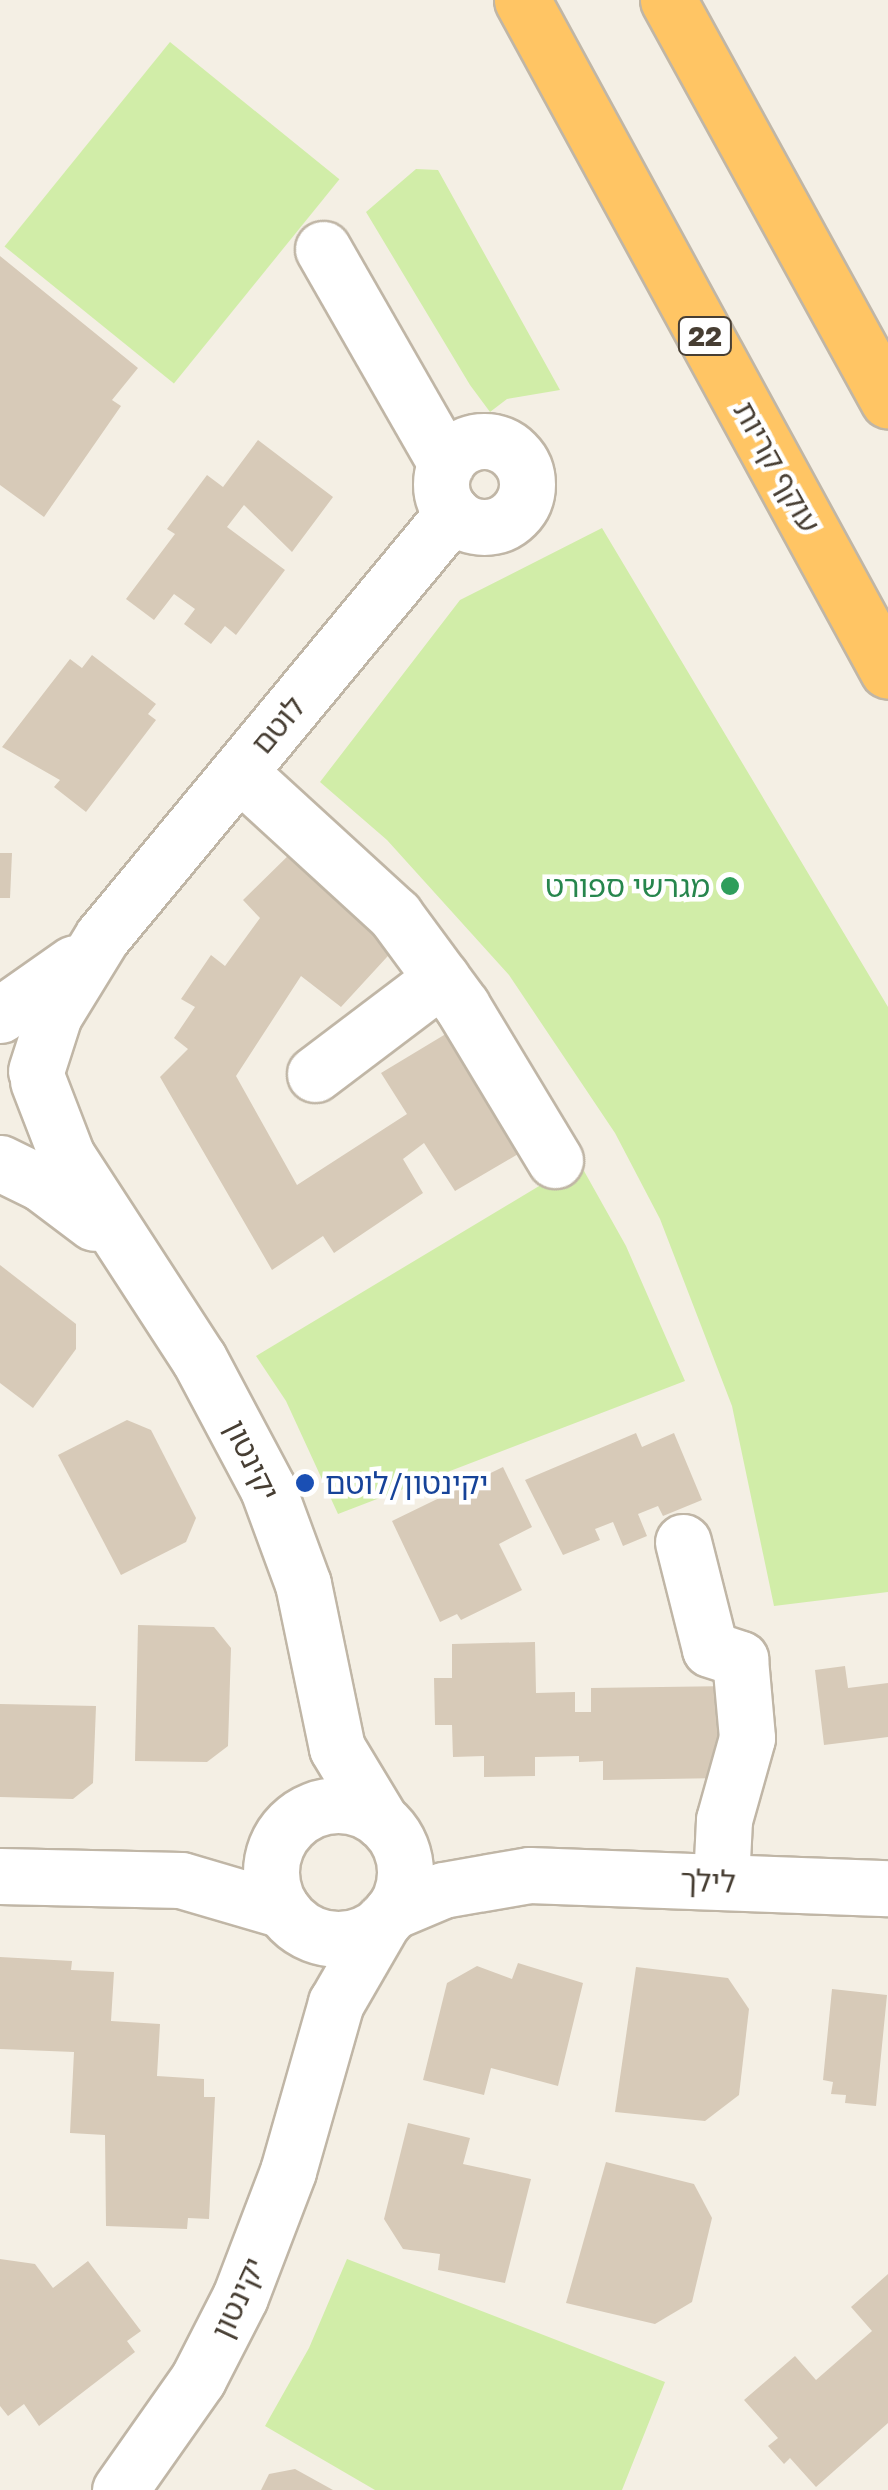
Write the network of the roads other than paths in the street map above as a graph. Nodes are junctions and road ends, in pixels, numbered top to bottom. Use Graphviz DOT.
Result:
graph roads {
  1 [pos="522,0"];
  2 [pos="668,0"];
  3 [pos="323,249"];
  4 [pos="888,400"];
  5 [pos="888,671"];
  6 [pos="239,772"];
  7 [pos="102,937"];
  8 [pos="442,978"];
  9 [pos="0,1014"];
  10 [pos="0,1030"];
  11 [pos="315,1074"];
  12 [pos="37,1076"];
  13 [pos="0,1151"];
  14 [pos="554,1160"];
  15 [pos="0,1163"];
  16 [pos="131,1254"];
  17 [pos="684,1542"];
  18 [pos="324,1688"];
  19 [pos="387,1828"];
  20 [pos="286,1830"];
  21 [pos="529,1875"];
  22 [pos="0,1876"];
  23 [pos="154,1877"];
  24 [pos="722,1882"];
  25 [pos="888,1888"];
  26 [pos="286,1914"];
  27 [pos="387,1916"];
  28 [pos="310,2084"];
  29 [pos="120,2490"];
  1 -- 5 [label="highway, עוקף קריות / 22"];
  2 -- 4 [label="highway"];
  3 -- 6 [label="street, לוטם"];
  6 -- 7 [label="street, לוטם"];
  6 -- 8 [label="street"];
  7 -- 9 [label="street, לוטם"];
  7 -- 12 [label="street, לוטם"];
  8 -- 11 [label="street"];
  8 -- 14 [label="street"];
  10 -- 12 [label="street, יקינטון"];
  12 -- 13 [label="street, לוטם"];
  12 -- 16 [label="street, יקינטון"];
  15 -- 16 [label="street, יקינטון"];
  16 -- 18 [label="street, יקינטון"];
  17 -- 24 [label="street"];
  18 -- 19 [label="street, יקינטון"];
  18 -- 20 [label="street, יקינטון"];
  19 -- 20 [label="street"];
  19 -- 21 [label="street, לילך"];
  19 -- 27 [label="street"];
  20 -- 23 [label="street"];
  20 -- 26 [label="street"];
  21 -- 24 [label="street, לילך"];
  21 -- 27 [label="street, לילך"];
  22 -- 23 [label="street"];
  23 -- 26 [label="street"];
  24 -- 25 [label="street, לילך"];
  26 -- 27 [label="street"];
  26 -- 28 [label="street, יקינטון"];
  27 -- 28 [label="street, יקינטון"];
  28 -- 29 [label="street, יקינטון"];
}
